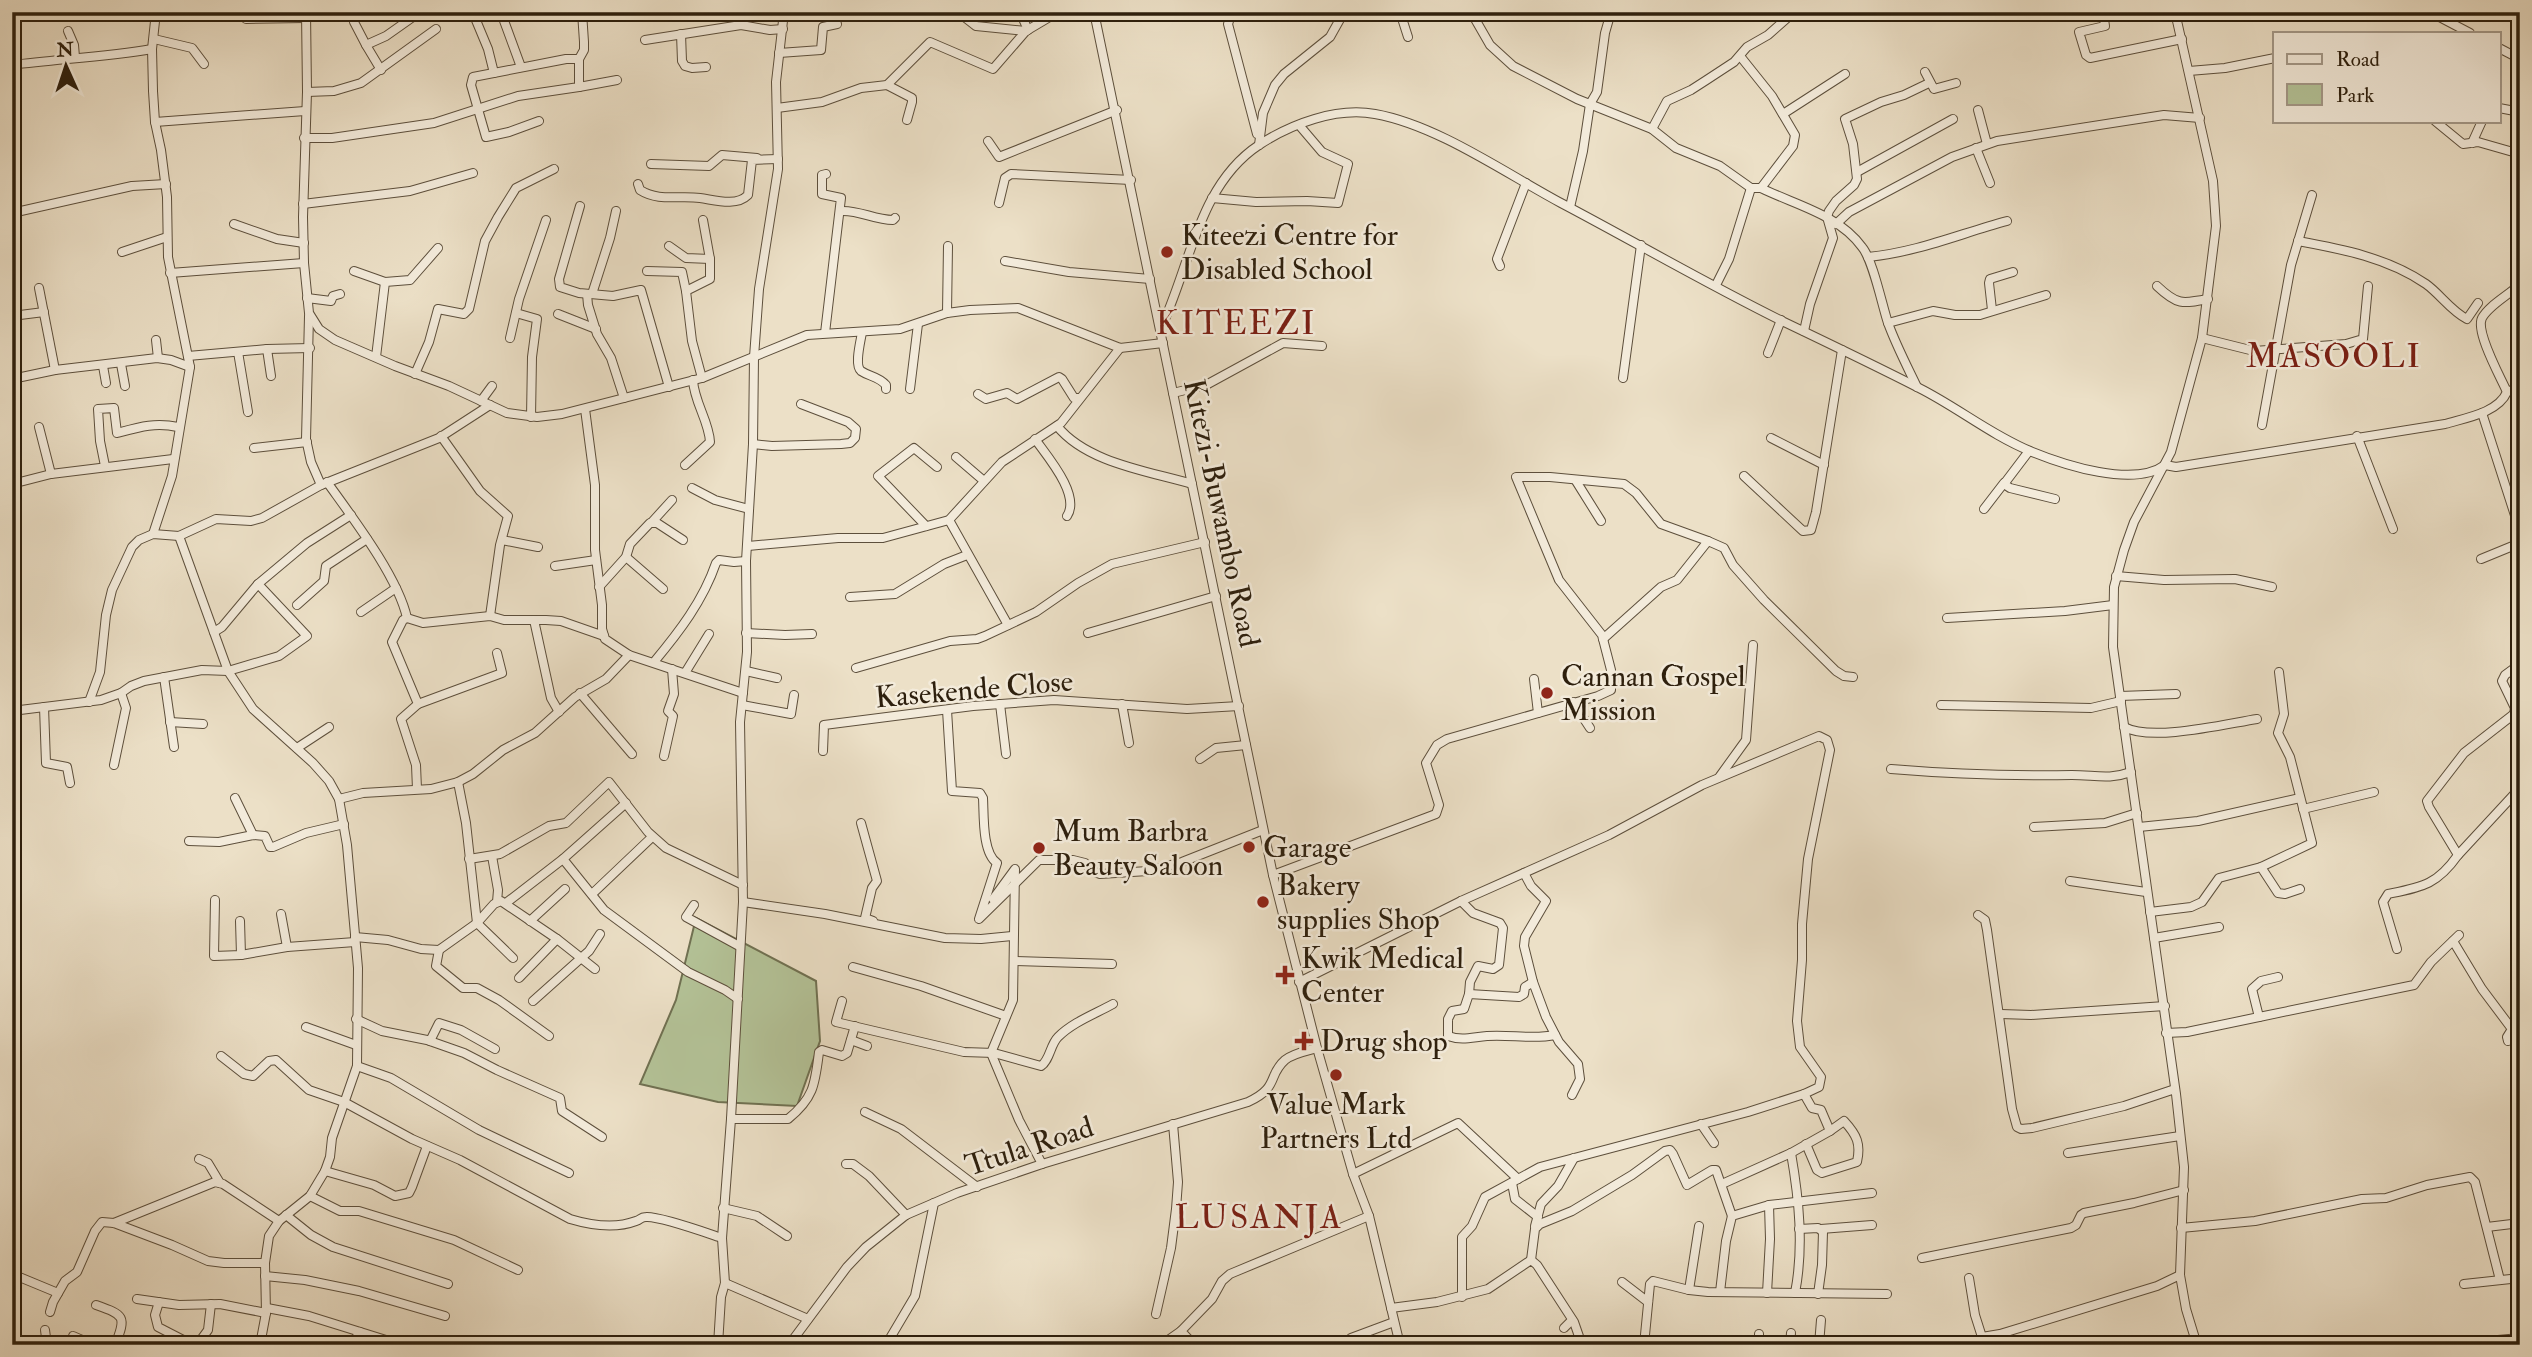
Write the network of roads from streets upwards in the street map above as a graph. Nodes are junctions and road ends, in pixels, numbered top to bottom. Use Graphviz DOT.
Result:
graph roads {
  1 [pos="156,12"];
  2 [pos="420,12"];
  3 [pos="582,12"];
  4 [pos="784,12"];
  5 [pos="958,12"];
  6 [pos="1020,12"];
  7 [pos="1058,12"];
  8 [pos="1094,12"];
  9 [pos="1232,12"];
  10 [pos="1344,12"];
  11 [pos="1400,12"];
  12 [pos="1471,12"];
  13 [pos="1611,12"];
  14 [pos="1794,12"];
  15 [pos="2104,12"];
  16 [pos="2175,12"];
  17 [pos="2430,12"];
  18 [pos="473,13"];
  19 [pos="306,15"];
  20 [pos="246,19"];
  21 [pos="503,19"];
  22 [pos="354,22"];
  23 [pos="837,24"];
  24 [pos="436,29"];
  25 [pos="783,29"];
  26 [pos="1027,30"];
  27 [pos="68,31"];
  28 [pos="2468,32"];
  29 [pos="681,34"];
  30 [pos="1408,37"];
  31 [pos="154,39"];
  32 [pos="2182,39"];
  33 [pos="645,40"];
  34 [pos="366,45"];
  35 [pos="152,49"];
  36 [pos="2500,49"];
  37 [pos="779,53"];
  38 [pos="1740,56"];
  39 [pos="75,57"];
  40 [pos="2273,58"];
  41 [pos="579,59"];
  42 [pos="2520,59"];
  43 [pos="204,64"];
  44 [pos="12,65"];
  45 [pos="521,66"];
  46 [pos="706,67"];
  47 [pos="381,70"];
  48 [pos="2189,71"];
  49 [pos="494,72"];
  50 [pos="1925,72"];
  51 [pos="1844,75"];
  52 [pos="617,80"];
  53 [pos="1929,83"];
  54 [pos="1956,83"];
  55 [pos="887,85"];
  56 [pos="579,87"];
  57 [pos="307,92"];
  58 [pos="1590,104"];
  59 [pos="479,108"];
  60 [pos="777,108"];
  61 [pos="2500,108"];
  62 [pos="1116,110"];
  63 [pos="1978,110"];
  64 [pos="305,111"];
  65 [pos="2520,111"];
  66 [pos="1783,114"];
  67 [pos="2200,118"];
  68 [pos="1953,119"];
  69 [pos="907,120"];
  70 [pos="539,121"];
  71 [pos="155,122"];
  72 [pos="2436,122"];
  73 [pos="2482,122"];
  74 [pos="1299,125"];
  75 [pos="1652,129"];
  76 [pos="304,138"];
  77 [pos="988,141"];
  78 [pos="1259,142"];
  79 [pos="2472,143"];
  80 [pos="1987,144"];
  81 [pos="1976,148"];
  82 [pos="2520,154"];
  83 [pos="757,158"];
  84 [pos="778,159"];
  85 [pos="651,164"];
  86 [pos="554,169"];
  87 [pos="1857,172"];
  88 [pos="473,173"];
  89 [pos="826,174"];
  90 [pos="1130,180"];
  91 [pos="1525,183"];
  92 [pos="1990,183"];
  93 [pos="166,184"];
  94 [pos="638,184"];
  95 [pos="1756,188"];
  96 [pos="2312,195"];
  97 [pos="1212,198"];
  98 [pos="999,203"];
  99 [pos="303,204"];
  100 [pos="580,206"];
  101 [pos="1570,207"];
  102 [pos="616,211"];
  103 [pos="841,211"];
  104 [pos="12,213"];
  105 [pos="1827,217"];
  106 [pos="895,218"];
  107 [pos="546,220"];
  108 [pos="703,220"];
  109 [pos="2007,221"];
  110 [pos="234,224"];
  111 [pos="1836,224"];
  112 [pos="167,237"];
  113 [pos="2298,241"];
  114 [pos="304,243"];
  115 [pos="1641,245"];
  116 [pos="669,246"];
  117 [pos="948,246"];
  118 [pos="438,248"];
  119 [pos="122,252"];
  120 [pos="1868,257"];
  121 [pos="710,259"];
  122 [pos="1005,261"];
  123 [pos="304,263"];
  124 [pos="1500,267"];
  125 [pos="354,271"];
  126 [pos="647,271"];
  127 [pos="2012,272"];
  128 [pos="170,273"];
  129 [pos="1150,279"];
  130 [pos="384,282"];
  131 [pos="2520,284"];
  132 [pos="1716,285"];
  133 [pos="2157,286"];
  134 [pos="2368,286"];
  135 [pos="39,288"];
  136 [pos="686,291"];
  137 [pos="340,294"];
  138 [pos="589,294"];
  139 [pos="2046,295"];
  140 [pos="307,298"];
  141 [pos="2208,299"];
  142 [pos="2478,303"];
  143 [pos="1992,310"];
  144 [pos="44,312"];
  145 [pos="309,313"];
  146 [pos="516,313"];
  147 [pos="947,313"];
  148 [pos="558,314"];
  149 [pos="12,316"];
  150 [pos="1781,320"];
  151 [pos="1888,323"];
  152 [pos="918,324"];
  153 [pos="596,329"];
  154 [pos="1160,330"];
  155 [pos="1804,331"];
  156 [pos="862,332"];
  157 [pos="825,333"];
  158 [pos="510,338"];
  159 [pos="2202,338"];
  160 [pos="156,340"];
  161 [pos="1163,343"];
  162 [pos="1322,346"];
  163 [pos="310,348"];
  164 [pos="1120,348"];
  165 [pos="267,349"];
  166 [pos="1842,350"];
  167 [pos="2274,351"];
  168 [pos="237,352"];
  169 [pos="1768,353"];
  170 [pos="188,356"];
  171 [pos="376,357"];
  172 [pos="754,357"];
  173 [pos="158,358"];
  174 [pos="121,364"];
  175 [pos="103,366"];
  176 [pos="190,367"];
  177 [pos="55,370"];
  178 [pos="415,374"];
  179 [pos="271,376"];
  180 [pos="1623,378"];
  181 [pos="12,379"];
  182 [pos="697,379"];
  183 [pos="106,383"];
  184 [pos="125,386"];
  185 [pos="492,386"];
  186 [pos="669,387"];
  187 [pos="1917,387"];
  188 [pos="2520,387"];
  189 [pos="909,388"];
  190 [pos="886,389"];
  191 [pos="1173,393"];
  192 [pos="2507,393"];
  193 [pos="978,394"];
  194 [pos="624,398"];
  195 [pos="1079,398"];
  196 [pos="485,403"];
  197 [pos="801,404"];
  198 [pos="585,409"];
  199 [pos="248,412"];
  200 [pos="2482,413"];
  201 [pos="531,417"];
  202 [pos="2262,425"];
  203 [pos="1057,426"];
  204 [pos="39,427"];
  205 [pos="178,427"];
  206 [pos="441,436"];
  207 [pos="2357,436"];
  208 [pos="1771,438"];
  209 [pos="1035,439"];
  210 [pos="307,442"];
  211 [pos="752,444"];
  212 [pos="254,448"];
  213 [pos="2029,451"];
  214 [pos="956,457"];
  215 [pos="173,459"];
  216 [pos="685,465"];
  217 [pos="1824,465"];
  218 [pos="2165,465"];
  219 [pos="105,467"];
  220 [pos="937,467"];
  221 [pos="51,474"];
  222 [pos="1744,476"];
  223 [pos="985,481"];
  224 [pos="1576,481"];
  225 [pos="324,483"];
  226 [pos="2004,483"];
  227 [pos="12,484"];
  228 [pos="1192,484"];
  229 [pos="692,488"];
  230 [pos="2055,499"];
  231 [pos="672,500"];
  232 [pos="749,509"];
  233 [pos="1984,509"];
  234 [pos="351,515"];
  235 [pos="1067,516"];
  236 [pos="949,520"];
  237 [pos="1601,521"];
  238 [pos="652,522"];
  239 [pos="926,526"];
  240 [pos="2393,529"];
  241 [pos="2520,531"];
  242 [pos="153,534"];
  243 [pos="179,536"];
  244 [pos="367,539"];
  245 [pos="502,540"];
  246 [pos="683,540"];
  247 [pos="1707,541"];
  248 [pos="1205,542"];
  249 [pos="2520,543"];
  250 [pos="748,546"];
  251 [pos="538,547"];
  252 [pos="967,555"];
  253 [pos="626,556"];
  254 [pos="2481,559"];
  255 [pos="596,560"];
  256 [pos="746,561"];
  257 [pos="555,566"];
  258 [pos="2116,576"];
  259 [pos="258,584"];
  260 [pos="600,587"];
  261 [pos="2272,587"];
  262 [pos="396,588"];
  263 [pos="663,589"];
  264 [pos="1216,596"];
  265 [pos="850,597"];
  266 [pos="297,605"];
  267 [pos="2113,605"];
  268 [pos="361,612"];
  269 [pos="490,616"];
  270 [pos="407,618"];
  271 [pos="1947,618"];
  272 [pos="534,620"];
  273 [pos="1008,625"];
  274 [pos="214,632"];
  275 [pos="746,633"];
  276 [pos="1088,633"];
  277 [pos="709,634"];
  278 [pos="812,634"];
  279 [pos="604,636"];
  280 [pos="1603,639"];
  281 [pos="1753,645"];
  282 [pos="497,653"];
  283 [pos="629,655"];
  284 [pos="654,662"];
  285 [pos="2520,664"];
  286 [pos="856,668"];
  287 [pos="672,669"];
  288 [pos="228,671"];
  289 [pos="746,671"];
  290 [pos="2279,672"];
  291 [pos="685,673"];
  292 [pos="164,677"];
  293 [pos="1853,677"];
  294 [pos="777,678"];
  295 [pos="1534,679"];
  296 [pos="121,693"];
  297 [pos="580,693"];
  298 [pos="743,693"];
  299 [pos="2176,694"];
  300 [pos="794,695"];
  301 [pos="2120,698"];
  302 [pos="89,702"];
  303 [pos="1573,702"];
  304 [pos="418,704"];
  305 [pos="1000,704"];
  306 [pos="1122,704"];
  307 [pos="742,705"];
  308 [pos="1941,705"];
  309 [pos="1239,706"];
  310 [pos="44,707"];
  311 [pos="947,710"];
  312 [pos="12,711"];
  313 [pos="559,712"];
  314 [pos="1538,713"];
  315 [pos="2257,719"];
  316 [pos="170,722"];
  317 [pos="203,723"];
  318 [pos="329,727"];
  319 [pos="2124,727"];
  320 [pos="1590,728"];
  321 [pos="1129,743"];
  322 [pos="1246,745"];
  323 [pos="174,747"];
  324 [pos="297,748"];
  325 [pos="823,751"];
  326 [pos="632,754"];
  327 [pos="1006,754"];
  328 [pos="664,756"];
  329 [pos="1200,759"];
  330 [pos="114,765"];
  331 [pos="1891,769"];
  332 [pos="2131,772"];
  333 [pos="1718,778"];
  334 [pos="458,782"];
  335 [pos="69,783"];
  336 [pos="2520,788"];
  337 [pos="417,789"];
  338 [pos="2374,792"];
  339 [pos="235,798"];
  340 [pos="2300,798"];
  341 [pos="339,799"];
  342 [pos="626,803"];
  343 [pos="2303,808"];
  344 [pos="2137,813"];
  345 [pos="861,823"];
  346 [pos="344,824"];
  347 [pos="2034,827"];
  348 [pos="2138,827"];
  349 [pos="1263,830"];
  350 [pos="253,835"];
  351 [pos="652,837"];
  352 [pos="189,841"];
  353 [pos="2458,855"];
  354 [pos="492,856"];
  355 [pos="469,859"];
  356 [pos="564,859"];
  357 [pos="2261,867"];
  358 [pos="1524,873"];
  359 [pos="1273,875"];
  360 [pos="2070,881"];
  361 [pos="743,885"];
  362 [pos="565,889"];
  363 [pos="2300,889"];
  364 [pos="2146,892"];
  365 [pos="592,894"];
  366 [pos="215,901"];
  367 [pos="1461,901"];
  368 [pos="502,902"];
  369 [pos="743,902"];
  370 [pos="694,905"];
  371 [pos="2150,912"];
  372 [pos="281,914"];
  373 [pos="1978,915"];
  374 [pos="979,919"];
  375 [pos="240,921"];
  376 [pos="530,921"];
  377 [pos="477,923"];
  378 [pos="2220,927"];
  379 [pos="892,929"];
  380 [pos="600,934"];
  381 [pos="1012,936"];
  382 [pos="2154,938"];
  383 [pos="355,939"];
  384 [pos="557,939"];
  385 [pos="739,946"];
  386 [pos="286,947"];
  387 [pos="2397,949"];
  388 [pos="439,950"];
  389 [pos="241,955"];
  390 [pos="581,957"];
  391 [pos="513,958"];
  392 [pos="1014,961"];
  393 [pos="1112,964"];
  394 [pos="853,967"];
  395 [pos="595,969"];
  396 [pos="2278,977"];
  397 [pos="519,978"];
  398 [pos="1299,982"];
  399 [pos="1533,982"];
  400 [pos="1469,994"];
  401 [pos="738,999"];
  402 [pos="842,1000"];
  403 [pos="533,1001"];
  404 [pos="1113,1004"];
  405 [pos="2165,1006"];
  406 [pos="2001,1014"];
  407 [pos="1006,1016"];
  408 [pos="2259,1017"];
  409 [pos="356,1019"];
  410 [pos="855,1026"];
  411 [pos="306,1027"];
  412 [pos="2166,1033"];
  413 [pos="1555,1035"];
  414 [pos="549,1036"];
  415 [pos="851,1040"];
  416 [pos="430,1041"];
  417 [pos="2508,1041"];
  418 [pos="356,1045"];
  419 [pos="867,1046"];
  420 [pos="1317,1048"];
  421 [pos="495,1049"];
  422 [pos="991,1053"];
  423 [pos="221,1056"];
  424 [pos="357,1066"];
  425 [pos="2175,1089"];
  426 [pos="1804,1094"];
  427 [pos="1572,1095"];
  428 [pos="344,1102"];
  429 [pos="865,1112"];
  430 [pos="731,1119"];
  431 [pos="1173,1124"];
  432 [pos="1701,1124"];
  433 [pos="1830,1131"];
  434 [pos="2180,1136"];
  435 [pos="601,1137"];
  436 [pos="1714,1143"];
  437 [pos="1806,1144"];
  438 [pos="427,1146"];
  439 [pos="1791,1153"];
  440 [pos="2068,1153"];
  441 [pos="1574,1158"];
  442 [pos="199,1159"];
  443 [pos="846,1164"];
  444 [pos="1042,1164"];
  445 [pos="325,1171"];
  446 [pos="569,1173"];
  447 [pos="1353,1174"];
  448 [pos="1515,1181"];
  449 [pos="220,1183"];
  450 [pos="1722,1184"];
  451 [pos="977,1187"];
  452 [pos="2184,1190"];
  453 [pos="1872,1193"];
  454 [pos="310,1196"];
  455 [pos="1799,1201"];
  456 [pos="934,1203"];
  457 [pos="1769,1205"];
  458 [pos="723,1209"];
  459 [pos="906,1214"];
  460 [pos="1369,1216"];
  461 [pos="1732,1216"];
  462 [pos="1538,1217"];
  463 [pos="282,1218"];
  464 [pos="114,1223"];
  465 [pos="2520,1223"];
  466 [pos="1872,1225"];
  467 [pos="1699,1226"];
  468 [pos="2487,1227"];
  469 [pos="1799,1228"];
  470 [pos="2181,1228"];
  471 [pos="1535,1229"];
  472 [pos="1821,1229"];
  473 [pos="787,1236"];
  474 [pos="722,1238"];
  475 [pos="1922,1258"];
  476 [pos="1531,1260"];
  477 [pos="265,1263"];
  478 [pos="518,1270"];
  479 [pos="12,1273"];
  480 [pos="2180,1275"];
  481 [pos="265,1276"];
  482 [pos="1969,1278"];
  483 [pos="2520,1279"];
  484 [pos="2500,1280"];
  485 [pos="1622,1282"];
  486 [pos="725,1283"];
  487 [pos="448,1284"];
  488 [pos="2464,1284"];
  489 [pos="1689,1290"];
  490 [pos="1720,1292"];
  491 [pos="58,1293"];
  492 [pos="1766,1293"];
  493 [pos="1795,1293"];
  494 [pos="1818,1294"];
  495 [pos="1888,1294"];
  496 [pos="1462,1297"];
  497 [pos="137,1299"];
  498 [pos="159,1302"];
  499 [pos="1648,1302"];
  500 [pos="211,1304"];
  501 [pos="96,1305"];
  502 [pos="1391,1308"];
  503 [pos="267,1310"];
  504 [pos="50,1312"];
  505 [pos="1156,1314"];
  506 [pos="445,1316"];
  507 [pos="808,1320"];
  508 [pos="1572,1320"];
  509 [pos="1821,1320"];
  510 [pos="1394,1322"];
  511 [pos="1564,1328"];
  512 [pos="45,1331"];
  513 [pos="1181,1331"];
  514 [pos="360,1332"];
  515 [pos="1791,1333"];
  516 [pos="1759,1334"];
  517 [pos="73,1336"];
  518 [pos="1982,1337"];
  519 [pos="1351,1338"];
  520 [pos="2520,1338"];
  521 [pos="2487,1341"];
  522 [pos="47,1345"];
  523 [pos="94,1345"];
  524 [pos="116,1345"];
  525 [pos="195,1345"];
  526 [pos="260,1345"];
  527 [pos="351,1345"];
  528 [pos="402,1345"];
  529 [pos="718,1345"];
  530 [pos="789,1345"];
  531 [pos="886,1345"];
  532 [pos="1161,1345"];
  533 [pos="1194,1345"];
  534 [pos="1400,1345"];
  535 [pos="1582,1345"];
  536 [pos="1644,1345"];
  537 [pos="1759,1345"];
  538 [pos="1790,1345"];
  539 [pos="1819,1345"];
  540 [pos="1972,1345"];
  541 [pos="2197,1345"];
  542 [pos="2401,1345"];
  543 [pos="2408,1345"];
  1 -- 31 [label="street"];
  2 -- 34 [label="street"];
  3 -- 41 [label="street"];
  4 -- 25 [label="street"];
  5 -- 26 [label="street"];
  6 -- 26 [label="street"];
  7 -- 26 [label="street"];
  8 -- 62 [label="street, Kitezi-Buwambo Road"];
  9 -- 78 [label="street"];
  10 -- 78 [label="street"];
  11 -- 30 [label="street"];
  12 -- 58 [label="street"];
  13 -- 58 [label="street"];
  14 -- 38 [label="street"];
  15 -- 32 [label="street"];
  16 -- 32 [label="street"];
  17 -- 28 [label="street"];
  18 -- 49 [label="street"];
  19 -- 20 [label="street"];
  19 -- 57 [label="street"];
  21 -- 45 [label="street"];
  22 -- 34 [label="street"];
  23 -- 37 [label="street"];
  24 -- 47 [label="street"];
  25 -- 29 [label="street"];
  25 -- 37 [label="street"];
  26 -- 55 [label="street"];
  27 -- 39 [label="street"];
  29 -- 33 [label="street"];
  29 -- 46 [label="street"];
  31 -- 35 [label="street"];
  31 -- 43 [label="street"];
  32 -- 48 [label="street"];
  34 -- 47 [label="street"];
  35 -- 39 [label="street"];
  35 -- 71 [label="street"];
  36 -- 42 [label="street"];
  37 -- 60 [label="street"];
  38 -- 66 [label="street"];
  38 -- 75 [label="street"];
  39 -- 44 [label="street"];
  40 -- 48 [label="street"];
  41 -- 45 [label="street"];
  41 -- 56 [label="street"];
  45 -- 49 [label="street"];
  47 -- 57 [label="street"];
  48 -- 67 [label="street"];
  49 -- 59 [label="street"];
  50 -- 53 [label="street"];
  51 -- 66 [label="street"];
  52 -- 56 [label="street"];
  53 -- 54 [label="street"];
  53 -- 87 [label="street"];
  55 -- 60 [label="street"];
  55 -- 69 [label="street"];
  56 -- 59 [label="street"];
  57 -- 64 [label="street"];
  58 -- 75 [label="street"];
  58 -- 101 [label="street"];
  59 -- 70 [label="street"];
  59 -- 76 [label="street"];
  60 -- 84 [label="street"];
  61 -- 65 [label="street"];
  62 -- 77 [label="street"];
  62 -- 90 [label="street, Kitezi-Buwambo Road"];
  63 -- 80 [label="street"];
  64 -- 71 [label="street"];
  64 -- 76 [label="street"];
  66 -- 95 [label="street"];
  67 -- 80 [label="street"];
  67 -- 141 [label="street"];
  68 -- 87 [label="street"];
  71 -- 93 [label="street"];
  72 -- 79 [label="street"];
  73 -- 79 [label="street"];
  74 -- 78 [label="street"];
  74 -- 91 [label="street"];
  74 -- 97 [label="street"];
  75 -- 95 [label="street"];
  76 -- 99 [label="street"];
  78 -- 97 [label="street"];
  79 -- 82 [label="street"];
  80 -- 81 [label="street"];
  81 -- 92 [label="street"];
  81 -- 111 [label="street"];
  83 -- 84 [label="street"];
  83 -- 85 [label="street"];
  83 -- 94 [label="street"];
  84 -- 172 [label="street"];
  86 -- 178 [label="street"];
  87 -- 105 [label="street"];
  88 -- 99 [label="street"];
  89 -- 103 [label="street"];
  90 -- 98 [label="street"];
  90 -- 129 [label="street, Kitezi-Buwambo Road"];
  91 -- 101 [label="street"];
  91 -- 124 [label="street"];
  93 -- 104 [label="street"];
  93 -- 112 [label="street"];
  95 -- 105 [label="street"];
  95 -- 132 [label="street"];
  96 -- 113 [label="street"];
  97 -- 154 [label="street"];
  99 -- 114 [label="street"];
  100 -- 138 [label="street"];
  101 -- 115 [label="street"];
  102 -- 138 [label="street"];
  103 -- 106 [label="street"];
  103 -- 157 [label="street"];
  105 -- 111 [label="street"];
  105 -- 155 [label="street"];
  107 -- 146 [label="street"];
  108 -- 121 [label="street"];
  109 -- 120 [label="street"];
  110 -- 114 [label="street"];
  111 -- 120 [label="street"];
  112 -- 119 [label="street"];
  112 -- 128 [label="street"];
  113 -- 142 [label="street"];
  113 -- 167 [label="street"];
  114 -- 123 [label="street"];
  115 -- 132 [label="street"];
  115 -- 180 [label="street"];
  116 -- 121 [label="street"];
  117 -- 147 [label="street"];
  118 -- 130 [label="street"];
  120 -- 151 [label="street"];
  121 -- 136 [label="street"];
  122 -- 129 [label="street"];
  123 -- 128 [label="street"];
  123 -- 140 [label="street"];
  125 -- 130 [label="street"];
  126 -- 136 [label="street"];
  127 -- 143 [label="street"];
  128 -- 170 [label="street"];
  129 -- 154 [label="street, Kitezi-Buwambo Road"];
  130 -- 171 [label="street"];
  131 -- 192 [label="street"];
  132 -- 150 [label="street"];
  133 -- 141 [label="street"];
  134 -- 167 [label="street"];
  135 -- 144 [label="street"];
  136 -- 182 [label="street"];
  137 -- 140 [label="street"];
  138 -- 153 [label="street"];
  138 -- 186 [label="street"];
  139 -- 143 [label="street"];
  140 -- 145 [label="street"];
  141 -- 159 [label="street"];
  143 -- 151 [label="street"];
  144 -- 149 [label="street"];
  144 -- 177 [label="street"];
  145 -- 163 [label="street"];
  145 -- 171 [label="street"];
  146 -- 158 [label="street"];
  146 -- 201 [label="street"];
  147 -- 152 [label="street"];
  147 -- 164 [label="street"];
  148 -- 153 [label="street"];
  150 -- 155 [label="street"];
  150 -- 169 [label="street"];
  151 -- 187 [label="street"];
  152 -- 156 [label="street"];
  152 -- 189 [label="street"];
  153 -- 194 [label="street"];
  154 -- 161 [label="street, Kitezi-Buwambo Road"];
  155 -- 166 [label="street"];
  156 -- 157 [label="street"];
  156 -- 190 [label="street"];
  157 -- 172 [label="street"];
  159 -- 167 [label="street"];
  159 -- 218 [label="street"];
  160 -- 173 [label="street"];
  161 -- 164 [label="street"];
  161 -- 191 [label="street, Kitezi-Buwambo Road"];
  162 -- 191 [label="street"];
  163 -- 165 [label="street"];
  163 -- 210 [label="street"];
  164 -- 195 [label="street"];
  165 -- 168 [label="street"];
  165 -- 179 [label="street"];
  166 -- 187 [label="street"];
  166 -- 217 [label="street"];
  167 -- 202 [label="street"];
  168 -- 170 [label="street"];
  168 -- 199 [label="street"];
  170 -- 176 [label="street"];
  171 -- 178 [label="street"];
  172 -- 182 [label="street"];
  172 -- 211 [label="street"];
  173 -- 174 [label="street"];
  173 -- 176 [label="street"];
  174 -- 175 [label="street"];
  174 -- 184 [label="street"];
  175 -- 177 [label="street"];
  175 -- 183 [label="street"];
  176 -- 205 [label="street"];
  177 -- 181 [label="street"];
  178 -- 196 [label="street"];
  182 -- 186 [label="street"];
  182 -- 216 [label="street"];
  185 -- 196 [label="street"];
  186 -- 194 [label="street"];
  187 -- 213 [label="street"];
  188 -- 192 [label="street"];
  191 -- 228 [label="street, Kitezi-Buwambo Road"];
  192 -- 200 [label="street"];
  193 -- 195 [label="street"];
  194 -- 198 [label="street"];
  195 -- 203 [label="street"];
  196 -- 201 [label="street"];
  196 -- 206 [label="street"];
  197 -- 211 [label="street"];
  198 -- 201 [label="street"];
  198 -- 255 [label="street"];
  200 -- 207 [label="street"];
  200 -- 241 [label="street"];
  203 -- 209 [label="street"];
  203 -- 228 [label="street"];
  204 -- 221 [label="street"];
  205 -- 215 [label="street"];
  205 -- 219 [label="street"];
  206 -- 225 [label="street"];
  206 -- 245 [label="street"];
  207 -- 218 [label="street"];
  207 -- 240 [label="street"];
  208 -- 217 [label="street"];
  209 -- 223 [label="street"];
  209 -- 235 [label="street"];
  210 -- 212 [label="street"];
  210 -- 225 [label="street"];
  211 -- 232 [label="street"];
  213 -- 218 [label="street"];
  213 -- 226 [label="street"];
  214 -- 223 [label="street"];
  215 -- 219 [label="street"];
  215 -- 242 [label="street"];
  217 -- 222 [label="street"];
  218 -- 258 [label="street"];
  219 -- 221 [label="street"];
  220 -- 239 [label="street"];
  221 -- 227 [label="street"];
  223 -- 236 [label="street"];
  224 -- 237 [label="street"];
  224 -- 247 [label="street"];
  224 -- 280 [label="street"];
  225 -- 234 [label="street"];
  225 -- 243 [label="street"];
  226 -- 230 [label="street"];
  226 -- 233 [label="street"];
  228 -- 248 [label="street, Kitezi-Buwambo Road"];
  229 -- 232 [label="street"];
  231 -- 238 [label="street"];
  232 -- 250 [label="street"];
  234 -- 244 [label="street"];
  234 -- 259 [label="street"];
  236 -- 239 [label="street"];
  236 -- 252 [label="street"];
  238 -- 246 [label="street"];
  238 -- 253 [label="street"];
  239 -- 250 [label="street"];
  242 -- 243 [label="street"];
  242 -- 302 [label="street"];
  243 -- 274 [label="street"];
  244 -- 262 [label="street"];
  244 -- 266 [label="street"];
  245 -- 251 [label="street"];
  245 -- 269 [label="street"];
  247 -- 280 [label="street"];
  247 -- 293 [label="street"];
  248 -- 264 [label="street, Kitezi-Buwambo Road"];
  248 -- 273 [label="street"];
  249 -- 254 [label="street"];
  250 -- 256 [label="street"];
  252 -- 265 [label="street"];
  252 -- 273 [label="street"];
  253 -- 260 [label="street"];
  253 -- 263 [label="street"];
  255 -- 257 [label="street"];
  255 -- 260 [label="street"];
  256 -- 275 [label="street"];
  256 -- 284 [label="street"];
  258 -- 261 [label="street"];
  258 -- 267 [label="street"];
  259 -- 274 [label="street"];
  259 -- 288 [label="street"];
  260 -- 279 [label="street"];
  262 -- 268 [label="street"];
  262 -- 270 [label="street"];
  264 -- 276 [label="street"];
  264 -- 309 [label="street, Kitezi-Buwambo Road"];
  267 -- 271 [label="street"];
  267 -- 301 [label="street"];
  269 -- 270 [label="street"];
  269 -- 272 [label="street"];
  270 -- 304 [label="street"];
  272 -- 279 [label="street"];
  272 -- 313 [label="street"];
  273 -- 286 [label="street"];
  274 -- 288 [label="street"];
  275 -- 278 [label="street"];
  275 -- 289 [label="street"];
  277 -- 291 [label="street"];
  279 -- 283 [label="street"];
  280 -- 303 [label="street"];
  281 -- 333 [label="street"];
  282 -- 304 [label="street"];
  283 -- 284 [label="street"];
  283 -- 297 [label="street"];
  284 -- 287 [label="street"];
  285 -- 353 [label="street"];
  287 -- 291 [label="street"];
  287 -- 328 [label="street"];
  288 -- 292 [label="street"];
  288 -- 324 [label="street"];
  289 -- 294 [label="street"];
  289 -- 298 [label="street"];
  290 -- 340 [label="street"];
  291 -- 298 [label="street"];
  292 -- 296 [label="street"];
  292 -- 316 [label="street"];
  295 -- 314 [label="street"];
  296 -- 302 [label="street"];
  296 -- 330 [label="street"];
  297 -- 313 [label="street"];
  297 -- 326 [label="street"];
  298 -- 307 [label="street"];
  299 -- 301 [label="street"];
  300 -- 307 [label="street"];
  301 -- 308 [label="street"];
  301 -- 319 [label="street"];
  302 -- 310 [label="street"];
  303 -- 314 [label="street"];
  303 -- 320 [label="street"];
  304 -- 337 [label="street"];
  305 -- 306 [label="street, Kasekende Close"];
  305 -- 311 [label="street, Kasekende Close"];
  305 -- 327 [label="street"];
  306 -- 309 [label="street, Kasekende Close"];
  306 -- 321 [label="street"];
  307 -- 361 [label="street"];
  309 -- 322 [label="street, Kitezi-Buwambo Road"];
  310 -- 312 [label="street"];
  310 -- 335 [label="street"];
  311 -- 325 [label="street, Kasekende Close"];
  311 -- 374 [label="street"];
  313 -- 334 [label="street"];
  314 -- 359 [label="street"];
  315 -- 319 [label="street"];
  316 -- 317 [label="street"];
  316 -- 323 [label="street"];
  318 -- 324 [label="street"];
  319 -- 332 [label="street"];
  322 -- 329 [label="street"];
  322 -- 349 [label="street, Kitezi-Buwambo Road"];
  324 -- 341 [label="street"];
  331 -- 332 [label="street"];
  332 -- 344 [label="street"];
  333 -- 358 [label="street"];
  333 -- 426 [label="street"];
  334 -- 337 [label="street"];
  334 -- 355 [label="street"];
  336 -- 353 [label="street"];
  337 -- 341 [label="street"];
  338 -- 343 [label="street"];
  339 -- 350 [label="street"];
  340 -- 343 [label="street"];
  340 -- 348 [label="street"];
  341 -- 346 [label="street"];
  342 -- 351 [label="street"];
  342 -- 354 [label="street"];
  342 -- 356 [label="street"];
  343 -- 357 [label="street"];
  344 -- 347 [label="street"];
  344 -- 348 [label="street"];
  345 -- 379 [label="street"];
  346 -- 350 [label="street"];
  346 -- 383 [label="street"];
  348 -- 364 [label="street"];
  349 -- 359 [label="street, Kitezi-Buwambo Road"];
  349 -- 374 [label="street"];
  350 -- 352 [label="street"];
  351 -- 361 [label="street"];
  351 -- 365 [label="street"];
  353 -- 387 [label="street"];
  354 -- 355 [label="street"];
  354 -- 368 [label="street"];
  355 -- 377 [label="street"];
  356 -- 365 [label="street"];
  356 -- 368 [label="street"];
  357 -- 363 [label="street"];
  357 -- 371 [label="street"];
  358 -- 367 [label="street"];
  358 -- 399 [label="street"];
  359 -- 398 [label="street, Kitezi-Buwambo Road"];
  360 -- 364 [label="street"];
  361 -- 369 [label="street"];
  362 -- 376 [label="street"];
  364 -- 371 [label="street"];
  365 -- 401 [label="street"];
  366 -- 389 [label="street"];
  367 -- 398 [label="street"];
  367 -- 400 [label="street"];
  368 -- 376 [label="street"];
  368 -- 377 [label="street"];
  369 -- 379 [label="street"];
  369 -- 385 [label="street"];
  370 -- 385 [label="street"];
  371 -- 382 [label="street"];
  372 -- 386 [label="street"];
  373 -- 406 [label="street"];
  374 -- 381 [label="street"];
  375 -- 389 [label="street"];
  376 -- 384 [label="street"];
  377 -- 388 [label="street"];
  377 -- 391 [label="street"];
  378 -- 382 [label="street"];
  379 -- 381 [label="street"];
  380 -- 390 [label="street"];
  381 -- 392 [label="street"];
  382 -- 405 [label="street"];
  383 -- 386 [label="street"];
  383 -- 388 [label="street"];
  383 -- 409 [label="street"];
  384 -- 390 [label="street"];
  384 -- 397 [label="street"];
  385 -- 401 [label="street"];
  386 -- 389 [label="street"];
  388 -- 414 [label="street"];
  390 -- 395 [label="street"];
  390 -- 403 [label="street"];
  392 -- 393 [label="street"];
  392 -- 407 [label="street"];
  394 -- 407 [label="street"];
  396 -- 408 [label="street"];
  398 -- 420 [label="street, Kitezi-Buwambo Road"];
  399 -- 400 [label="street"];
  399 -- 413 [label="street"];
  400 -- 413 [label="street"];
  401 -- 430 [label="street"];
  402 -- 410 [label="street"];
  404 -- 422 [label="street"];
  405 -- 406 [label="street"];
  405 -- 412 [label="street"];
  406 -- 425 [label="street"];
  407 -- 422 [label="street"];
  408 -- 412 [label="street"];
  408 -- 417 [label="street"];
  409 -- 416 [label="street"];
  409 -- 418 [label="street"];
  410 -- 415 [label="street"];
  410 -- 422 [label="street"];
  411 -- 418 [label="street"];
  412 -- 425 [label="street"];
  413 -- 427 [label="street"];
  415 -- 419 [label="street"];
  415 -- 430 [label="street"];
  416 -- 421 [label="street"];
  416 -- 435 [label="street"];
  418 -- 424 [label="street"];
  420 -- 431 [label="street, Ttula Road"];
  420 -- 447 [label="street, Kitezi-Buwambo Road"];
  422 -- 444 [label="street"];
  423 -- 428 [label="street"];
  424 -- 428 [label="street"];
  424 -- 446 [label="street"];
  425 -- 434 [label="street"];
  426 -- 432 [label="street"];
  426 -- 433 [label="street"];
  428 -- 438 [label="street"];
  428 -- 445 [label="street"];
  429 -- 451 [label="street"];
  430 -- 458 [label="street"];
  431 -- 444 [label="street, Ttula Road"];
  431 -- 505 [label="street"];
  432 -- 436 [label="street"];
  432 -- 441 [label="street"];
  433 -- 437 [label="street"];
  433 -- 437 [label="street"];
  434 -- 440 [label="street"];
  434 -- 452 [label="street"];
  437 -- 439 [label="street"];
  438 -- 445 [label="street"];
  438 -- 474 [label="street"];
  439 -- 450 [label="street"];
  439 -- 455 [label="street"];
  441 -- 448 [label="street"];
  441 -- 462 [label="street"];
  442 -- 449 [label="street"];
  443 -- 459 [label="street"];
  444 -- 451 [label="street, Ttula Road"];
  445 -- 454 [label="street"];
  447 -- 448 [label="street"];
  447 -- 460 [label="street, Kitezi-Buwambo Road"];
  448 -- 462 [label="street"];
  448 -- 496 [label="street"];
  449 -- 463 [label="street"];
  449 -- 464 [label="street"];
  450 -- 461 [label="street"];
  450 -- 471 [label="street"];
  451 -- 456 [label="street, Ttula Road"];
  452 -- 470 [label="street"];
  452 -- 475 [label="street"];
  453 -- 455 [label="street"];
  454 -- 463 [label="street"];
  454 -- 478 [label="street"];
  455 -- 457 [label="street"];
  455 -- 469 [label="street"];
  456 -- 459 [label="street, Ttula Road"];
  456 -- 531 [label="street"];
  457 -- 461 [label="street"];
  457 -- 492 [label="street"];
  458 -- 473 [label="street"];
  458 -- 474 [label="street"];
  459 -- 507 [label="street, Ttula Road"];
  460 -- 502 [label="street, Kitezi-Buwambo Road"];
  460 -- 513 [label="street"];
  461 -- 490 [label="street"];
  462 -- 471 [label="street"];
  463 -- 477 [label="street"];
  463 -- 487 [label="street"];
  464 -- 477 [label="street"];
  464 -- 491 [label="street"];
  465 -- 468 [label="street"];
  466 -- 472 [label="street"];
  467 -- 489 [label="street"];
  468 -- 470 [label="street"];
  468 -- 484 [label="street"];
  469 -- 472 [label="street"];
  469 -- 493 [label="street"];
  470 -- 480 [label="street"];
  471 -- 476 [label="street"];
  472 -- 494 [label="street"];
  474 -- 486 [label="street"];
  476 -- 496 [label="street"];
  476 -- 508 [label="street"];
  477 -- 481 [label="street"];
  479 -- 491 [label="street"];
  480 -- 518 [label="street"];
  480 -- 541 [label="street"];
  481 -- 503 [label="street"];
  481 -- 506 [label="street"];
  482 -- 518 [label="street"];
  483 -- 484 [label="street"];
  484 -- 488 [label="street"];
  485 -- 499 [label="street"];
  486 -- 507 [label="street"];
  486 -- 529 [label="street"];
  489 -- 490 [label="street"];
  489 -- 499 [label="street"];
  490 -- 492 [label="street"];
  491 -- 504 [label="street"];
  492 -- 493 [label="street"];
  493 -- 494 [label="street"];
  494 -- 495 [label="street"];
  496 -- 502 [label="street"];
  497 -- 498 [label="street"];
  498 -- 500 [label="street"];
  498 -- 525 [label="street"];
  499 -- 536 [label="street"];
  500 -- 503 [label="street"];
  500 -- 525 [label="street"];
  501 -- 524 [label="street"];
  502 -- 510 [label="street, Kitezi-Buwambo Road"];
  503 -- 514 [label="street"];
  503 -- 526 [label="street"];
  507 -- 530 [label="street, Ttula Road"];
  508 -- 511 [label="street"];
  508 -- 535 [label="street"];
  509 -- 539 [label="street"];
  510 -- 519 [label="street"];
  510 -- 534 [label="street, Kitezi-Buwambo Road"];
  512 -- 522 [label="street"];
  513 -- 532 [label="street"];
  513 -- 533 [label="street"];
  514 -- 527 [label="street"];
  514 -- 528 [label="street"];
  515 -- 538 [label="street"];
  516 -- 537 [label="street"];
  517 -- 523 [label="street"];
  518 -- 540 [label="street"];
  520 -- 521 [label="street"];
  542 -- 543 [label="street"];
}
